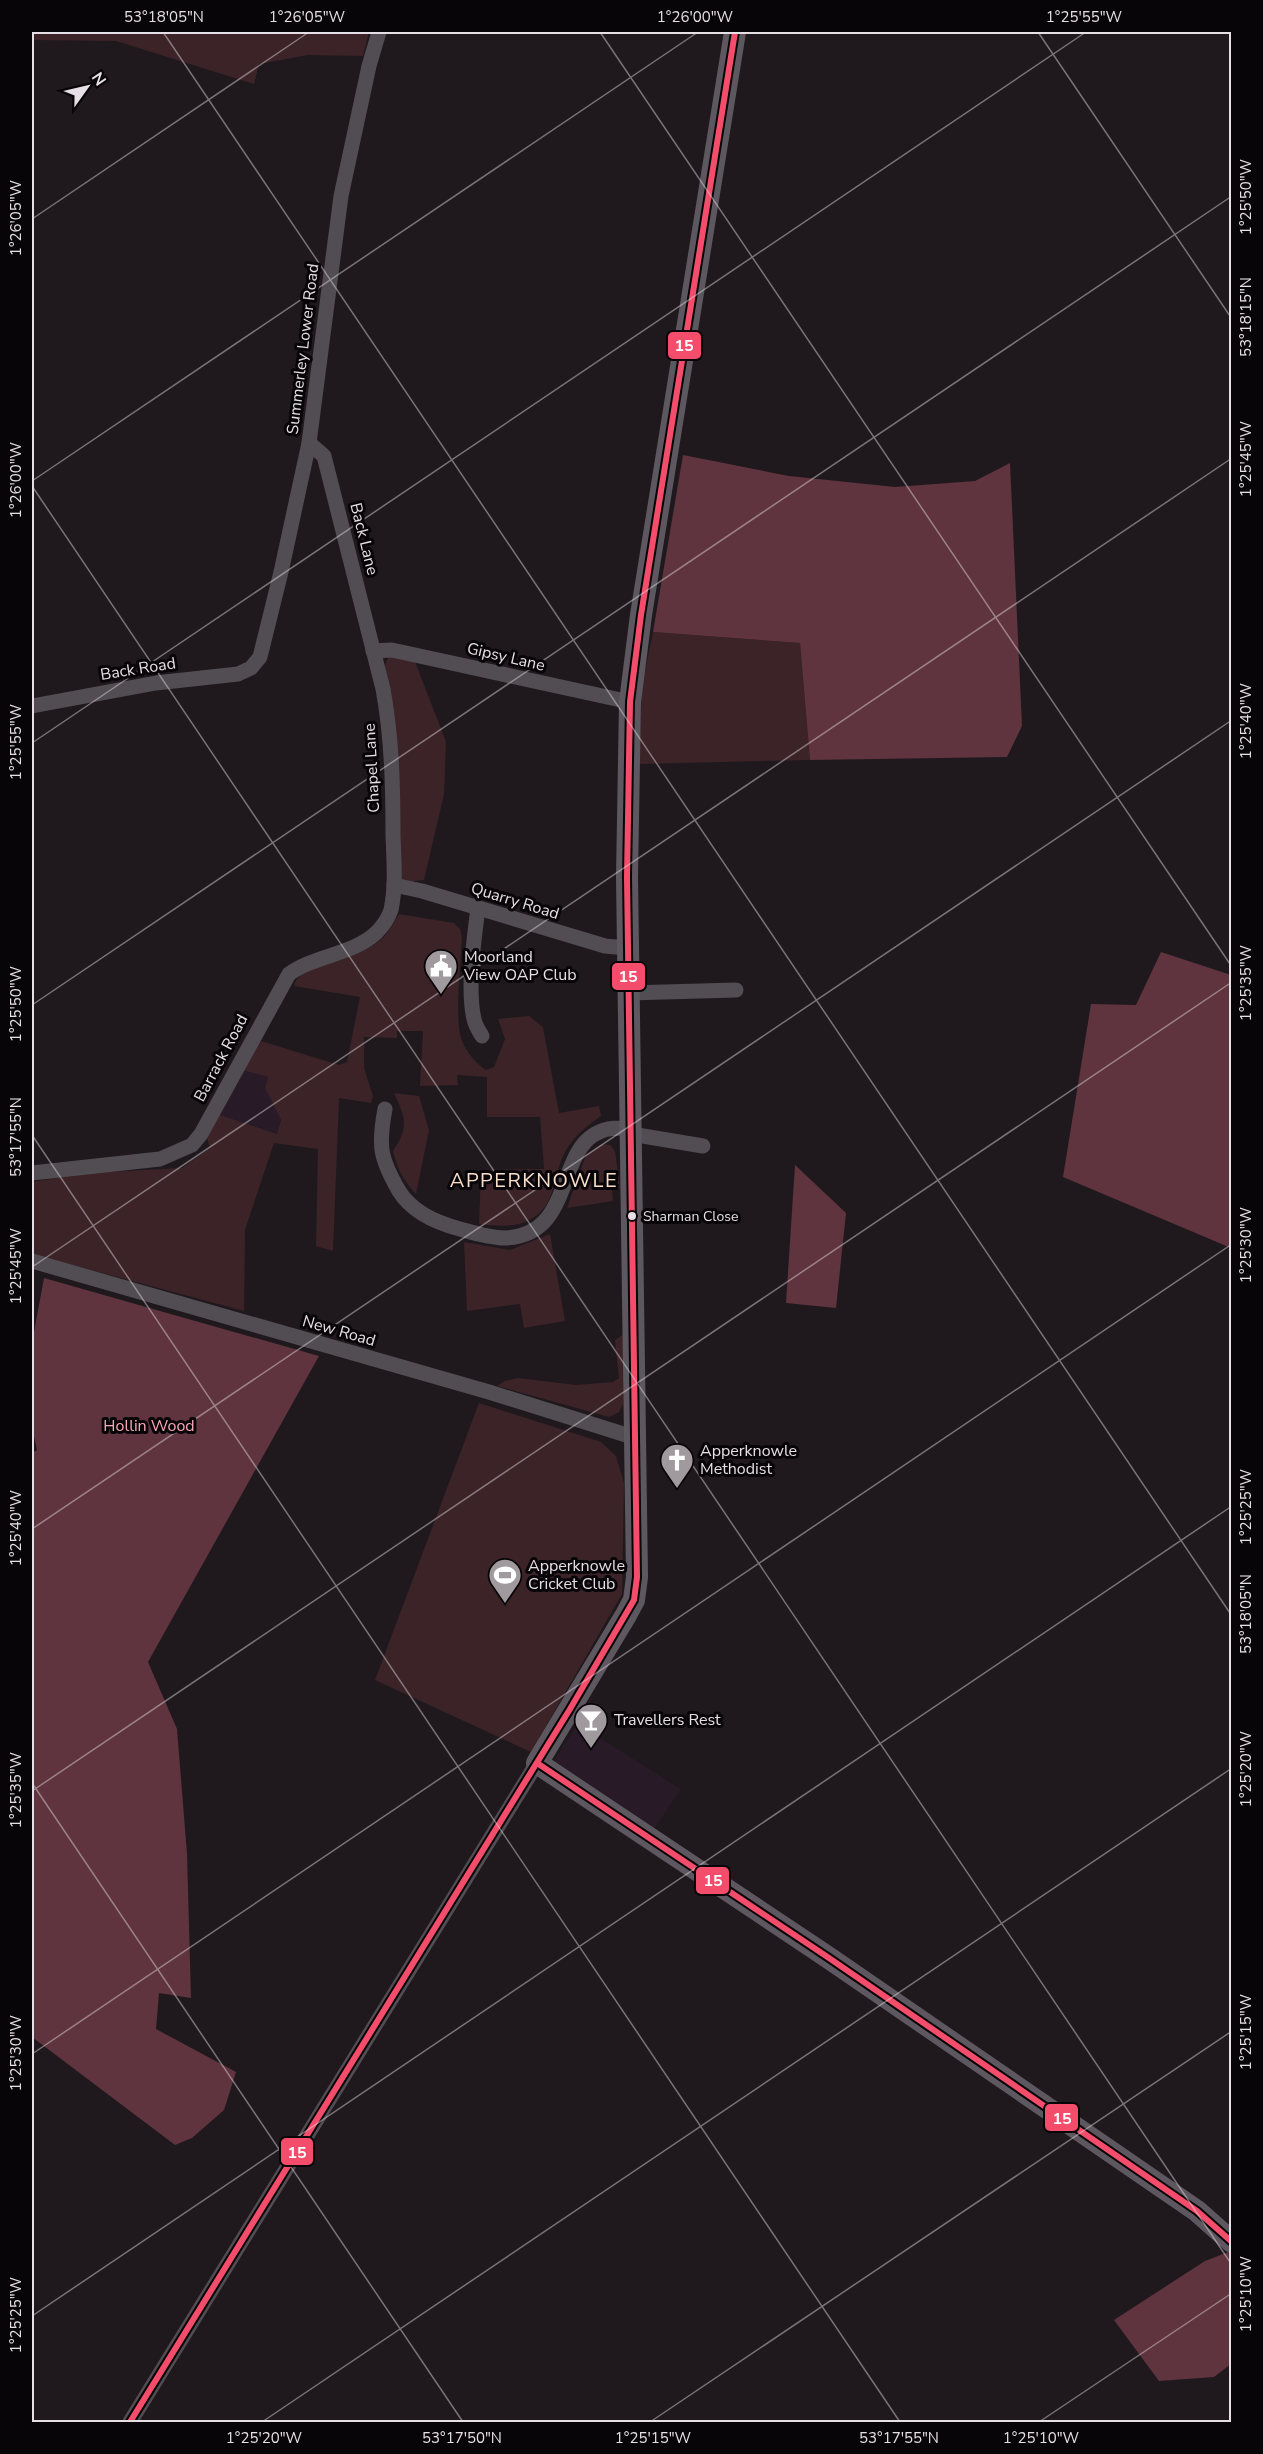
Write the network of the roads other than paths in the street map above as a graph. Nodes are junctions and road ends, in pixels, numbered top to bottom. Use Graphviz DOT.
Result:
graph roads {
  1 [pos="379,32"];
  2 [pos="735,32"];
  3 [pos="309,443"];
  4 [pos="373,651"];
  5 [pos="251,668"];
  6 [pos="630,702"];
  7 [pos="32,706"];
  8 [pos="394,885"];
  9 [pos="478,908"];
  10 [pos="627,948"];
  11 [pos="736,990"];
  12 [pos="628,993"];
  13 [pos="482,1036"];
  14 [pos="399,1124"];
  15 [pos="631,1131"];
  16 [pos="703,1146"];
  17 [pos="32,1173"];
  18 [pos="32,1261"];
  19 [pos="636,1438"];
  20 [pos="537,1763"];
  21 [pos="1232,2242"];
  22 [pos="130,2422"];
  1 -- 3 [label="street, Summerley Lower Road"];
  2 -- 6 [label="street"];
  3 -- 4 [label="street, Back Lane"];
  3 -- 5 [label="street, Summerley Lower Road"];
  4 -- 6 [label="street, Gipsy Lane"];
  4 -- 8 [label="street, Chapel Lane"];
  5 -- 7 [label="street, Back Road"];
  6 -- 10 [label="street"];
  8 -- 9 [label="street, Quarry Road"];
  8 -- 17 [label="street, Barrack Road"];
  9 -- 10 [label="street, Quarry Road"];
  9 -- 13 [label="street"];
  10 -- 12 [label="street"];
  11 -- 12 [label="street"];
  12 -- 15 [label="street"];
  14 -- 15 [label="street"];
  15 -- 16 [label="street"];
  15 -- 19 [label="street"];
  18 -- 19 [label="street, New Road"];
  19 -- 20 [label="street"];
  20 -- 21 [label="street"];
  20 -- 22 [label="street"];
}
